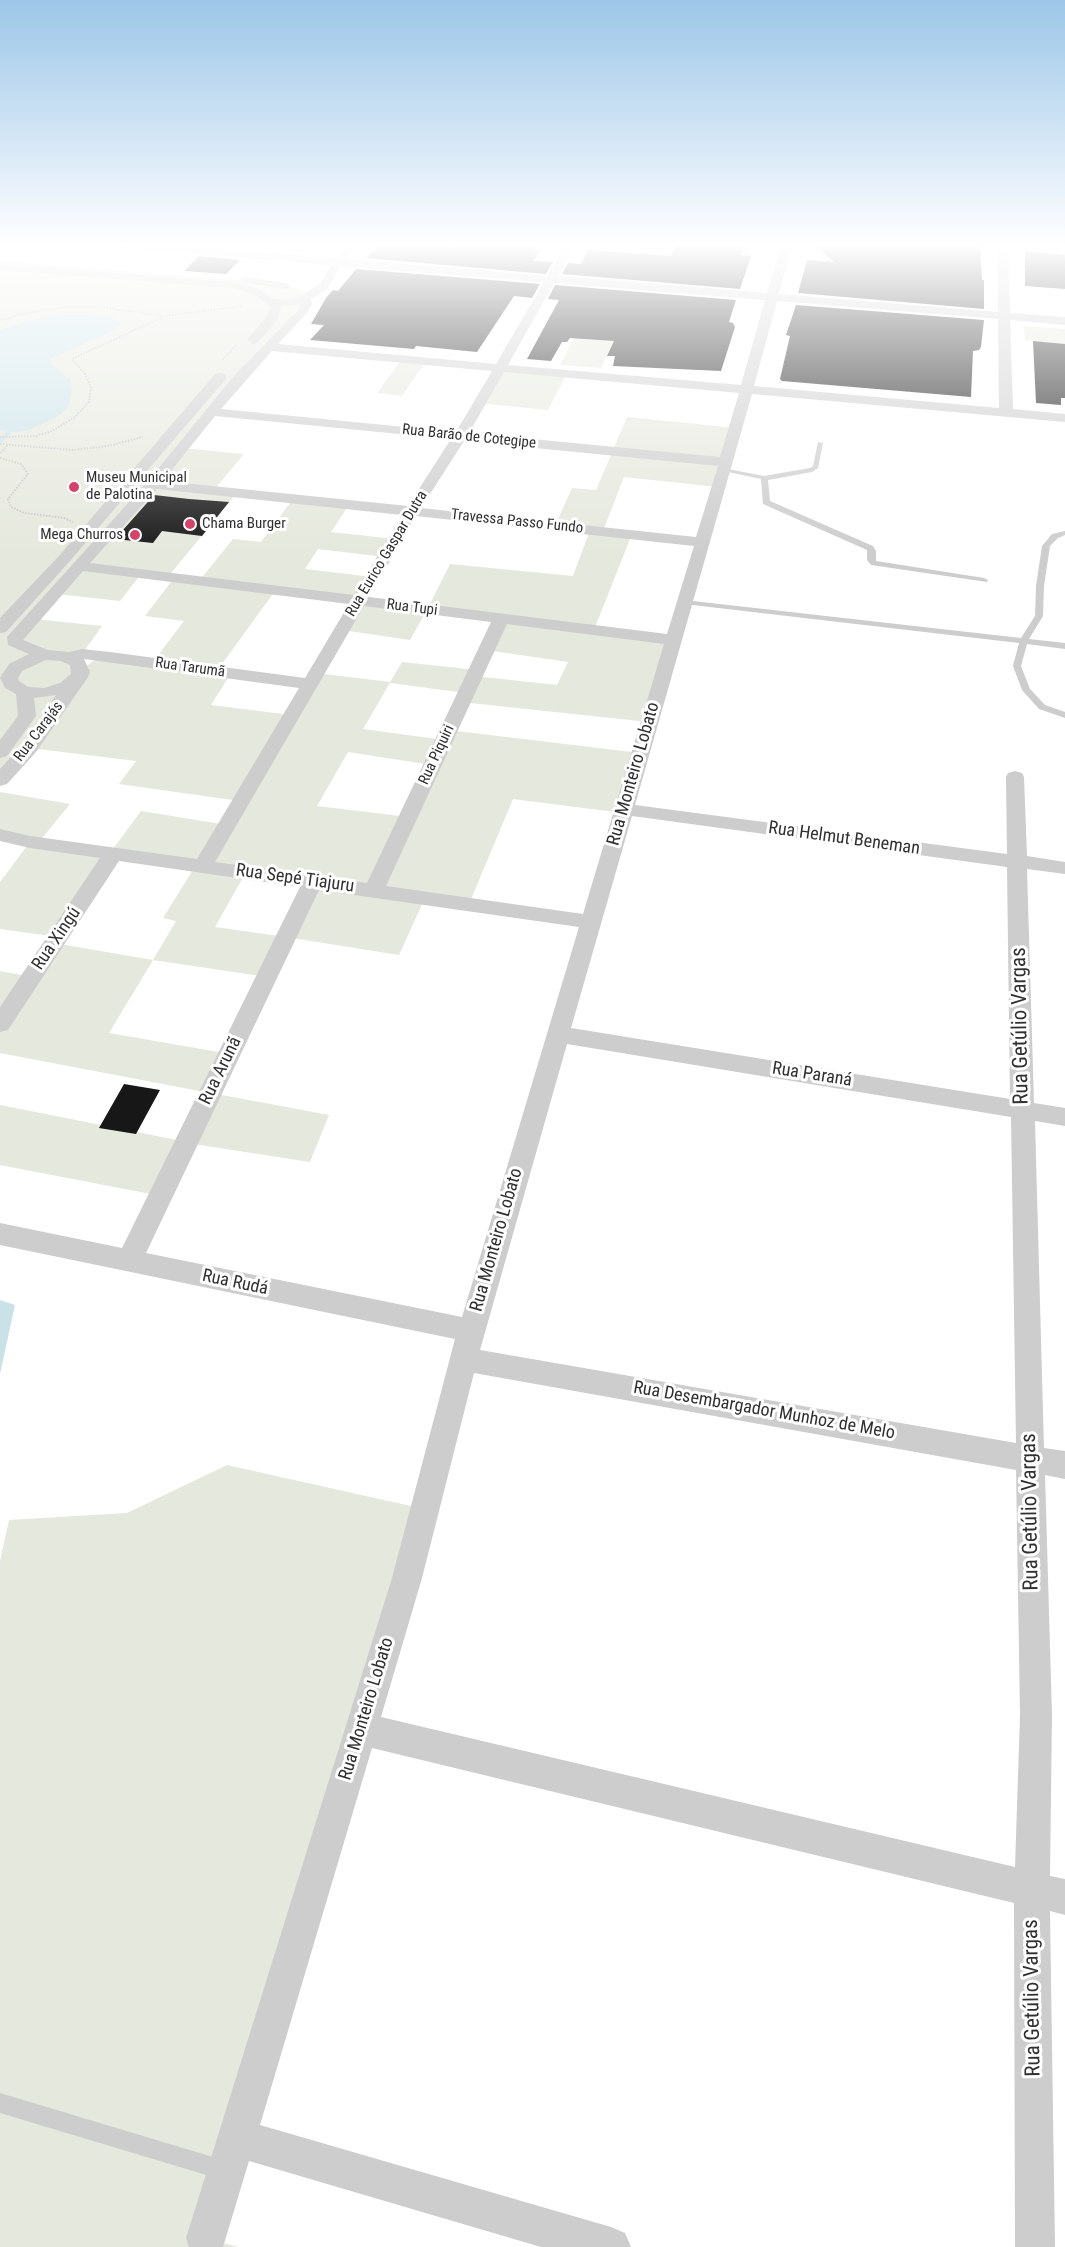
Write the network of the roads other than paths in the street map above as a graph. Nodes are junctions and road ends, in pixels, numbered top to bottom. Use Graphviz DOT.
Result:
graph roads {
  1 [pos="266,348"];
  2 [pos="277,348"];
  3 [pos="511,348"];
  4 [pos="758,348"];
  5 [pos="1005,348"];
  6 [pos="224,366"];
  7 [pos="499,367"];
  8 [pos="747,389"];
  9 [pos="212,412"];
  10 [pos="1006,412"];
  11 [pos="1065,418"];
  12 [pos="460,436"];
  13 [pos="820,443"];
  14 [pos="724,466"];
  15 [pos="764,478"];
  16 [pos="153,484"];
  17 [pos="412,511"];
  18 [pos="1065,532"];
  19 [pos="702,542"];
  20 [pos="78,566"];
  21 [pos="984,580"];
  22 [pos="359,601"];
  23 [pos="684,602"];
  24 [pos="501,619"];
  25 [pos="0,628"];
  26 [pos="674,640"];
  27 [pos="1024,641"];
  28 [pos="1065,646"];
  29 [pos="45,655"];
  30 [pos="70,657"];
  31 [pos="110,657"];
  32 [pos="5,675"];
  33 [pos="77,677"];
  34 [pos="310,684"];
  35 [pos="24,692"];
  36 [pos="1065,714"];
  37 [pos="0,752"];
  38 [pos="1015,777"];
  39 [pos="0,780"];
  40 [pos="624,809"];
  41 [pos="0,836"];
  42 [pos="114,854"];
  43 [pos="1017,862"];
  44 [pos="203,866"];
  45 [pos="1065,868"];
  46 [pos="313,882"];
  47 [pos="374,890"];
  48 [pos="591,922"];
  49 [pos="0,1024"];
  50 [pos="558,1034"];
  51 [pos="1022,1110"];
  52 [pos="1065,1117"];
  53 [pos="0,1234"];
  54 [pos="129,1261"];
  55 [pos="467,1345"];
  56 [pos="1030,1458"];
  57 [pos="1065,1465"];
  58 [pos="361,1729"];
  59 [pos="1032,1889"];
  60 [pos="1065,1897"];
  61 [pos="0,2103"];
  62 [pos="232,2155"];
  63 [pos="542,2237"];
  64 [pos="211,2242"];
  65 [pos="611,2247"];
  66 [pos="1035,2247"];
  1 -- 9 [label="street"];
  2 -- 7 [label="street"];
  3 -- 7 [label="street, Rua Eurico Gaspar Dutra"];
  4 -- 8 [label="street, Rua Monteiro Lobato"];
  5 -- 10 [label="street"];
  6 -- 25 [label="street"];
  7 -- 8 [label="street"];
  7 -- 12 [label="street, Rua Eurico Gaspar Dutra"];
  8 -- 10 [label="street"];
  8 -- 14 [label="street, Rua Monteiro Lobato"];
  9 -- 12 [label="street, Rua Barão de Cotegipe"];
  9 -- 16 [label="street"];
  10 -- 11 [label="street"];
  12 -- 14 [label="street, Rua Barão de Cotegipe"];
  12 -- 17 [label="street, Rua Eurico Gaspar Dutra"];
  13 -- 15 [label="lane"];
  14 -- 15 [label="lane"];
  14 -- 19 [label="street, Rua Monteiro Lobato"];
  15 -- 21 [label="lane"];
  16 -- 17 [label="street, Travessa Passo Fundo"];
  16 -- 20 [label="street"];
  17 -- 19 [label="street, Travessa Passo Fundo"];
  17 -- 22 [label="street, Rua Eurico Gaspar Dutra"];
  18 -- 27 [label="lane"];
  19 -- 23 [label="street, Rua Monteiro Lobato"];
  20 -- 22 [label="street, Rua Tupi"];
  20 -- 29 [label="street"];
  22 -- 24 [label="street, Rua Tupi"];
  22 -- 34 [label="street, Rua Eurico Gaspar Dutra"];
  23 -- 26 [label="street, Rua Monteiro Lobato"];
  23 -- 27 [label="lane"];
  24 -- 26 [label="street, Rua Tupi"];
  24 -- 47 [label="street, Rua Piquiri"];
  26 -- 40 [label="street, Rua Monteiro Lobato"];
  27 -- 28 [label="lane"];
  27 -- 36 [label="lane"];
  29 -- 30 [label="street, Rua Tarumã"];
  29 -- 32 [label="street"];
  30 -- 31 [label="street, Rua Tarumã"];
  30 -- 33 [label="street"];
  31 -- 33 [label="street, Rua Carajás"];
  31 -- 34 [label="street, Rua Tarumã"];
  32 -- 35 [label="street"];
  33 -- 35 [label="street"];
  33 -- 39 [label="street, Rua Carajás"];
  34 -- 44 [label="street, Rua Eurico Gaspar Dutra"];
  35 -- 37 [label="street"];
  38 -- 43 [label="street, Rua Getúlio Vargas"];
  40 -- 43 [label="street, Rua Helmut Beneman"];
  40 -- 48 [label="street, Rua Monteiro Lobato"];
  41 -- 42 [label="street, Rua Sepé Tiajuru"];
  42 -- 44 [label="street, Rua Sepé Tiajuru"];
  42 -- 49 [label="street, Rua Xingú"];
  43 -- 45 [label="street, Rua Helmut Beneman"];
  43 -- 51 [label="street, Rua Getúlio Vargas"];
  44 -- 46 [label="street, Rua Sepé Tiajuru"];
  46 -- 47 [label="street, Rua Sepé Tiajuru"];
  46 -- 54 [label="street, Rua Arunã"];
  47 -- 48 [label="street, Rua Sepé Tiajuru"];
  48 -- 50 [label="street, Rua Monteiro Lobato"];
  50 -- 51 [label="street, Rua Paraná"];
  50 -- 55 [label="street, Rua Monteiro Lobato"];
  51 -- 52 [label="street, Rua Paraná"];
  51 -- 56 [label="street, Rua Getúlio Vargas"];
  53 -- 54 [label="street, Rua Rudá"];
  54 -- 55 [label="street, Rua Rudá"];
  55 -- 56 [label="street, Rua Desembargador Munhoz de Melo"];
  55 -- 58 [label="street, Rua Monteiro Lobato"];
  56 -- 57 [label="street, Rua Desembargador Munhoz de Melo"];
  56 -- 59 [label="street, Rua Getúlio Vargas"];
  58 -- 59 [label="street"];
  58 -- 62 [label="street, Rua Monteiro Lobato"];
  59 -- 60 [label="street"];
  59 -- 66 [label="street, Rua Getúlio Vargas"];
  61 -- 62 [label="lane"];
  62 -- 63 [label="street"];
  62 -- 64 [label="street, Rua Monteiro Lobato"];
  63 -- 65 [label="street"];
}
